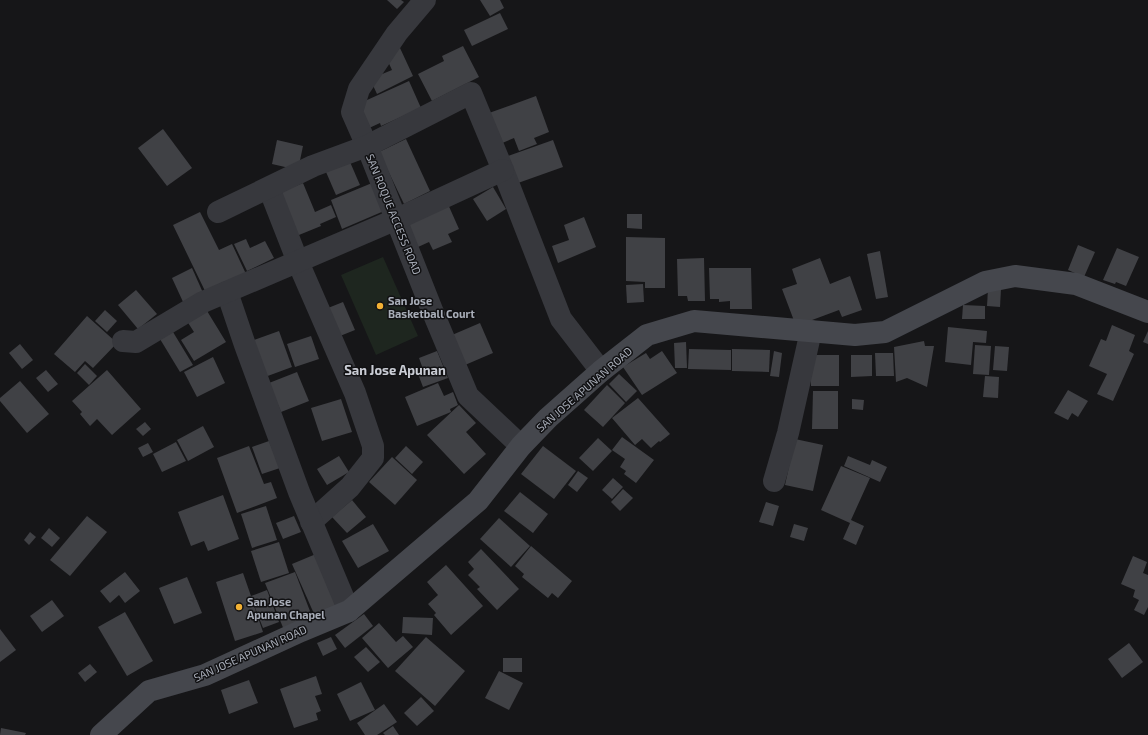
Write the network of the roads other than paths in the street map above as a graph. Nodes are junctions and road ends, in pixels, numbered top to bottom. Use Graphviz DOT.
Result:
graph roads {
  1 [pos="425,0"];
  2 [pos="367,146"];
  3 [pos="503,170"];
  4 [pos="269,188"];
  5 [pos="218,212"];
  6 [pos="396,219"];
  7 [pos="298,262"];
  8 [pos="227,292"];
  9 [pos="1148,312"];
  10 [pos="811,331"];
  11 [pos="123,341"];
  12 [pos="602,371"];
  13 [pos="521,446"];
  14 [pos="774,481"];
  15 [pos="311,522"];
  16 [pos="349,610"];
  17 [pos="101,735"];
  1 -- 2 [label="street, SAN ROQUE ACCESS ROAD"];
  2 -- 3 [label="street"];
  2 -- 4 [label="street"];
  2 -- 6 [label="street, SAN ROQUE ACCESS ROAD"];
  3 -- 6 [label="street"];
  3 -- 12 [label="street"];
  4 -- 5 [label="street"];
  4 -- 7 [label="street"];
  6 -- 7 [label="street"];
  6 -- 13 [label="street, SAN ROQUE ACCESS ROAD"];
  7 -- 8 [label="street"];
  7 -- 15 [label="street"];
  8 -- 11 [label="street"];
  8 -- 15 [label="street"];
  9 -- 10 [label="street, SAN JOSE APUNAN ROAD"];
  10 -- 12 [label="street, SAN JOSE APUNAN ROAD"];
  10 -- 14 [label="street"];
  12 -- 13 [label="street, SAN JOSE APUNAN ROAD"];
  13 -- 16 [label="street, SAN JOSE APUNAN ROAD"];
  15 -- 16 [label="street"];
  16 -- 17 [label="street, SAN JOSE APUNAN ROAD"];
}
